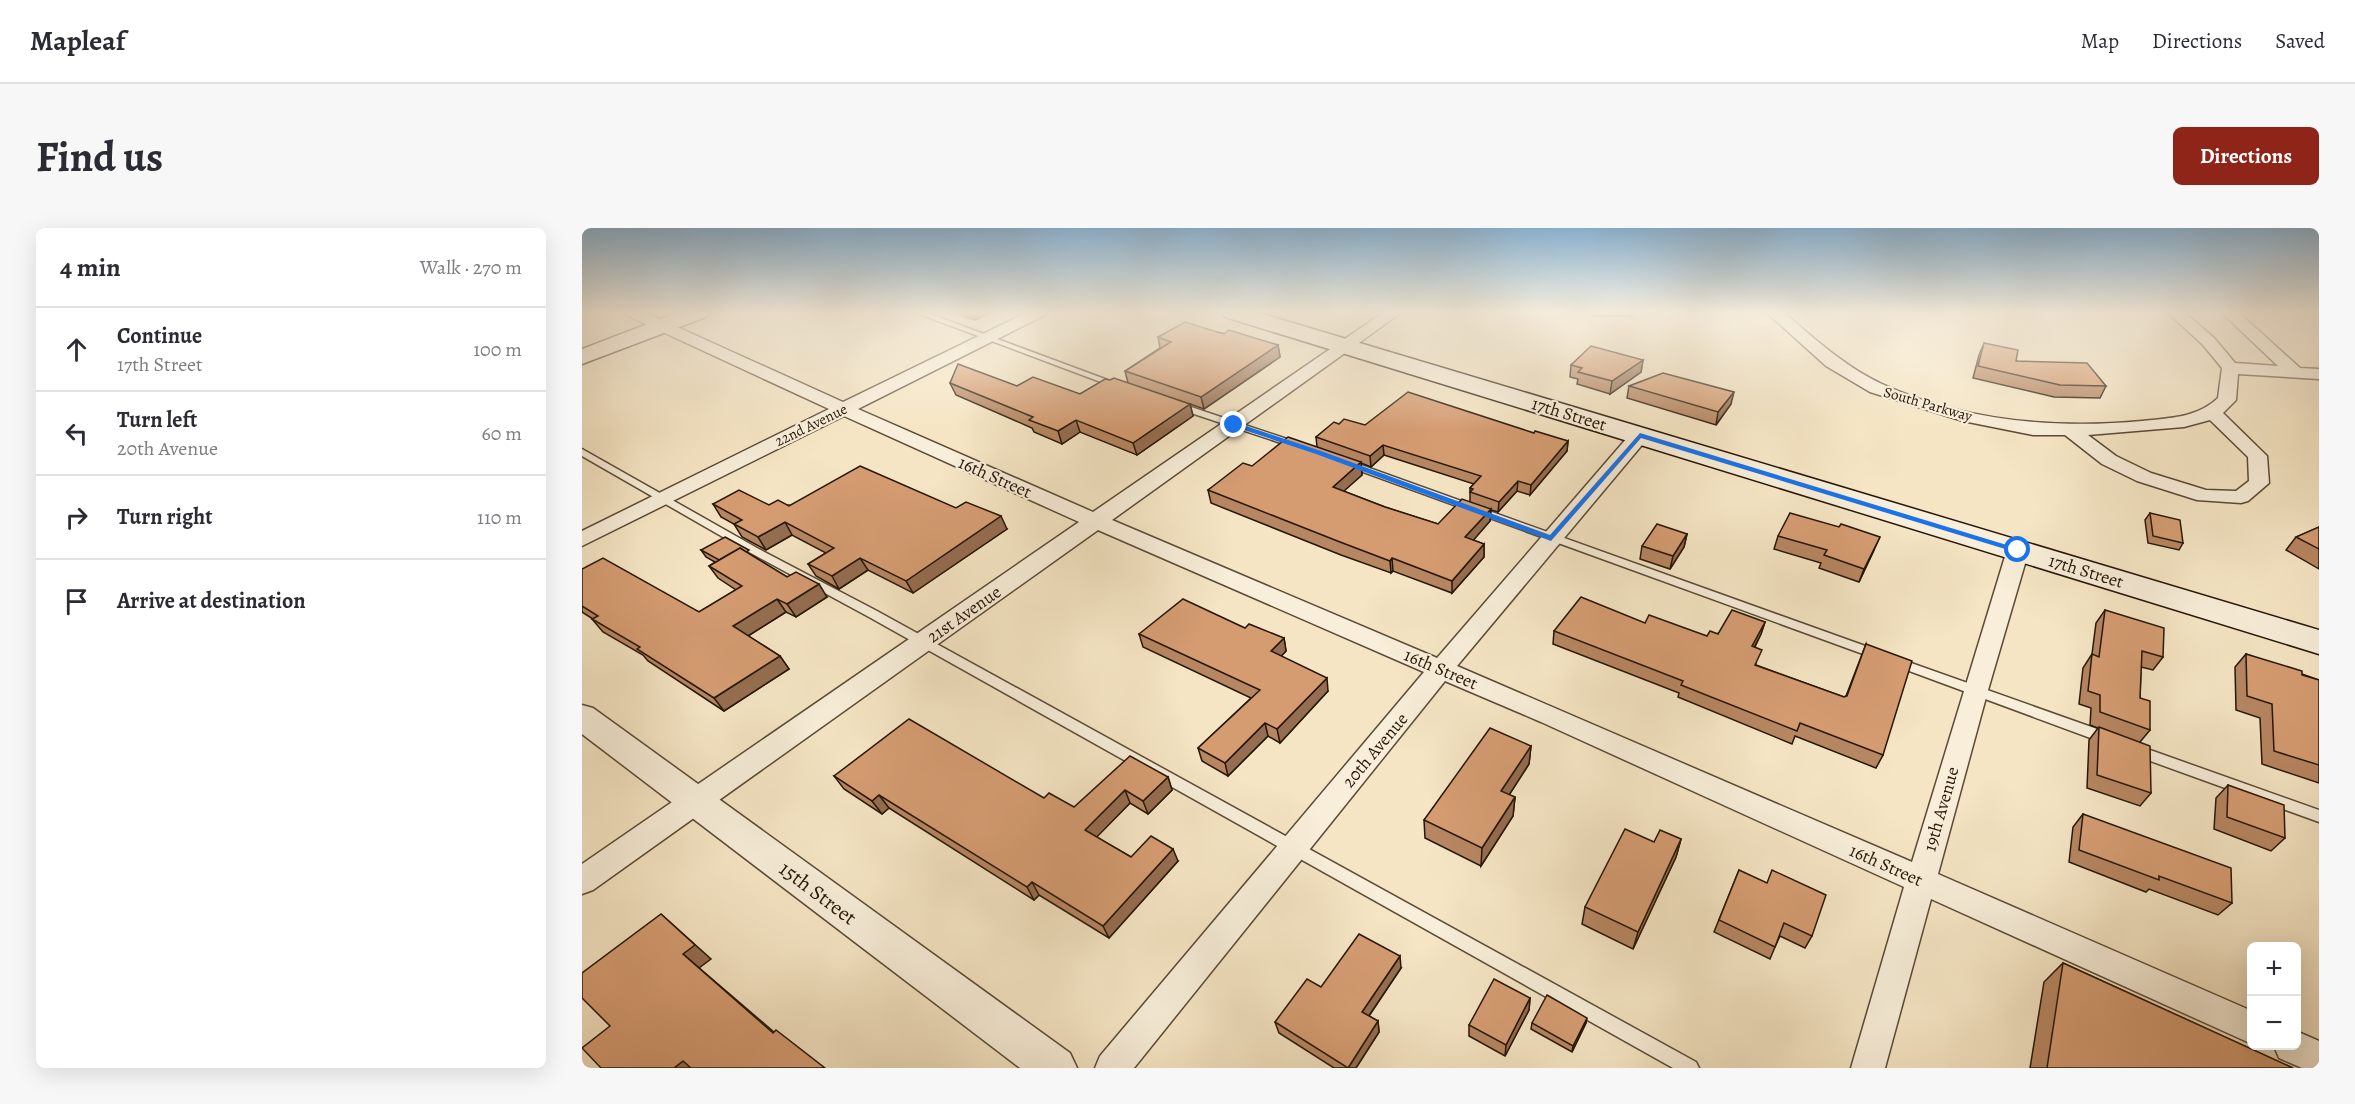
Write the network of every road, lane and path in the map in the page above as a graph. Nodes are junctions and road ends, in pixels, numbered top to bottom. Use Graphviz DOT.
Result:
graph roads {
  1 [pos="597,351"];
  2 [pos="718,351"];
  3 [pos="961,351"];
  4 [pos="1025,351"];
  5 [pos="1339,351"];
  6 [pos="1363,351"];
  7 [pos="1819,351"];
  8 [pos="2216,351"];
  9 [pos="2269,351"];
  10 [pos="582,357"];
  11 [pos="2230,368"];
  12 [pos="2294,371"];
  13 [pos="2319,374"];
  14 [pos="1133,390"];
  15 [pos="1167,402"];
  16 [pos="843,409"];
  17 [pos="2213,413"];
  18 [pos="1234,425"];
  19 [pos="2071,431"];
  20 [pos="1640,435"];
  21 [pos="1308,449"];
  22 [pos="582,452"];
  23 [pos="1341,461"];
  24 [pos="663,498"];
  25 [pos="1096,521"];
  26 [pos="582,539"];
  27 [pos="1551,539"];
  28 [pos="2018,550"];
  29 [pos="924,642"];
  30 [pos="2319,642"];
  31 [pos="1441,669"];
  32 [pos="1975,690"];
  33 [pos="582,717"];
  34 [pos="696,802"];
  35 [pos="2319,816"];
  36 [pos="1294,848"];
  37 [pos="582,881"];
  38 [pos="1921,881"];
  39 [pos="2247,1026"];
  40 [pos="2300,1050"];
  41 [pos="2319,1058"];
  42 [pos="1055,1068"];
  43 [pos="1113,1068"];
  44 [pos="1690,1068"];
  45 [pos="1868,1068"];
  1 -- 10 [label="main road"];
  2 -- 16 [label="street, 16th Street"];
  3 -- 16 [label="street, 22nd Avenue"];
  4 -- 14 [label="lane"];
  5 -- 18 [label="street, 21st Avenue"];
  6 -- 20 [label="main road, 17th Street"];
  7 -- 19 [label="street, South Parkway"];
  8 -- 11 [label="street"];
  9 -- 12 [label="street"];
  11 -- 12 [label="street"];
  11 -- 17 [label="street"];
  12 -- 13 [label="street"];
  15 -- 18 [label="lane"];
  16 -- 24 [label="street, 22nd Avenue"];
  16 -- 25 [label="street, 16th Street"];
  17 -- 19 [label="street, South Parkway"];
  17 -- 19 [label="street"];
  18 -- 21 [label="lane"];
  18 -- 25 [label="street, 21st Avenue"];
  20 -- 27 [label="street, 20th Avenue"];
  20 -- 28 [label="main road, 17th Street"];
  22 -- 24 [label="lane"];
  23 -- 27 [label="lane"];
  24 -- 26 [label="street, 22nd Avenue"];
  24 -- 29 [label="lane"];
  25 -- 29 [label="street, 21st Avenue"];
  25 -- 31 [label="street, 16th Street"];
  27 -- 31 [label="street, 20th Avenue"];
  27 -- 32 [label="lane"];
  28 -- 30 [label="main road, 17th Street"];
  28 -- 32 [label="street, 19th Avenue"];
  29 -- 34 [label="street, 21st Avenue"];
  29 -- 36 [label="lane"];
  31 -- 36 [label="street, 20th Avenue"];
  31 -- 38 [label="street, 16th Street"];
  32 -- 35 [label="lane"];
  32 -- 38 [label="street, 19th Avenue"];
  33 -- 34 [label="street, 15th Street"];
  34 -- 37 [label="street, 21st Avenue"];
  34 -- 42 [label="street, 15th Street"];
  36 -- 43 [label="street, 20th Avenue"];
  36 -- 44 [label="lane"];
  38 -- 39 [label="street, 16th Street"];
  38 -- 45 [label="street, 19th Avenue"];
  40 -- 41 [label="street"];
}
